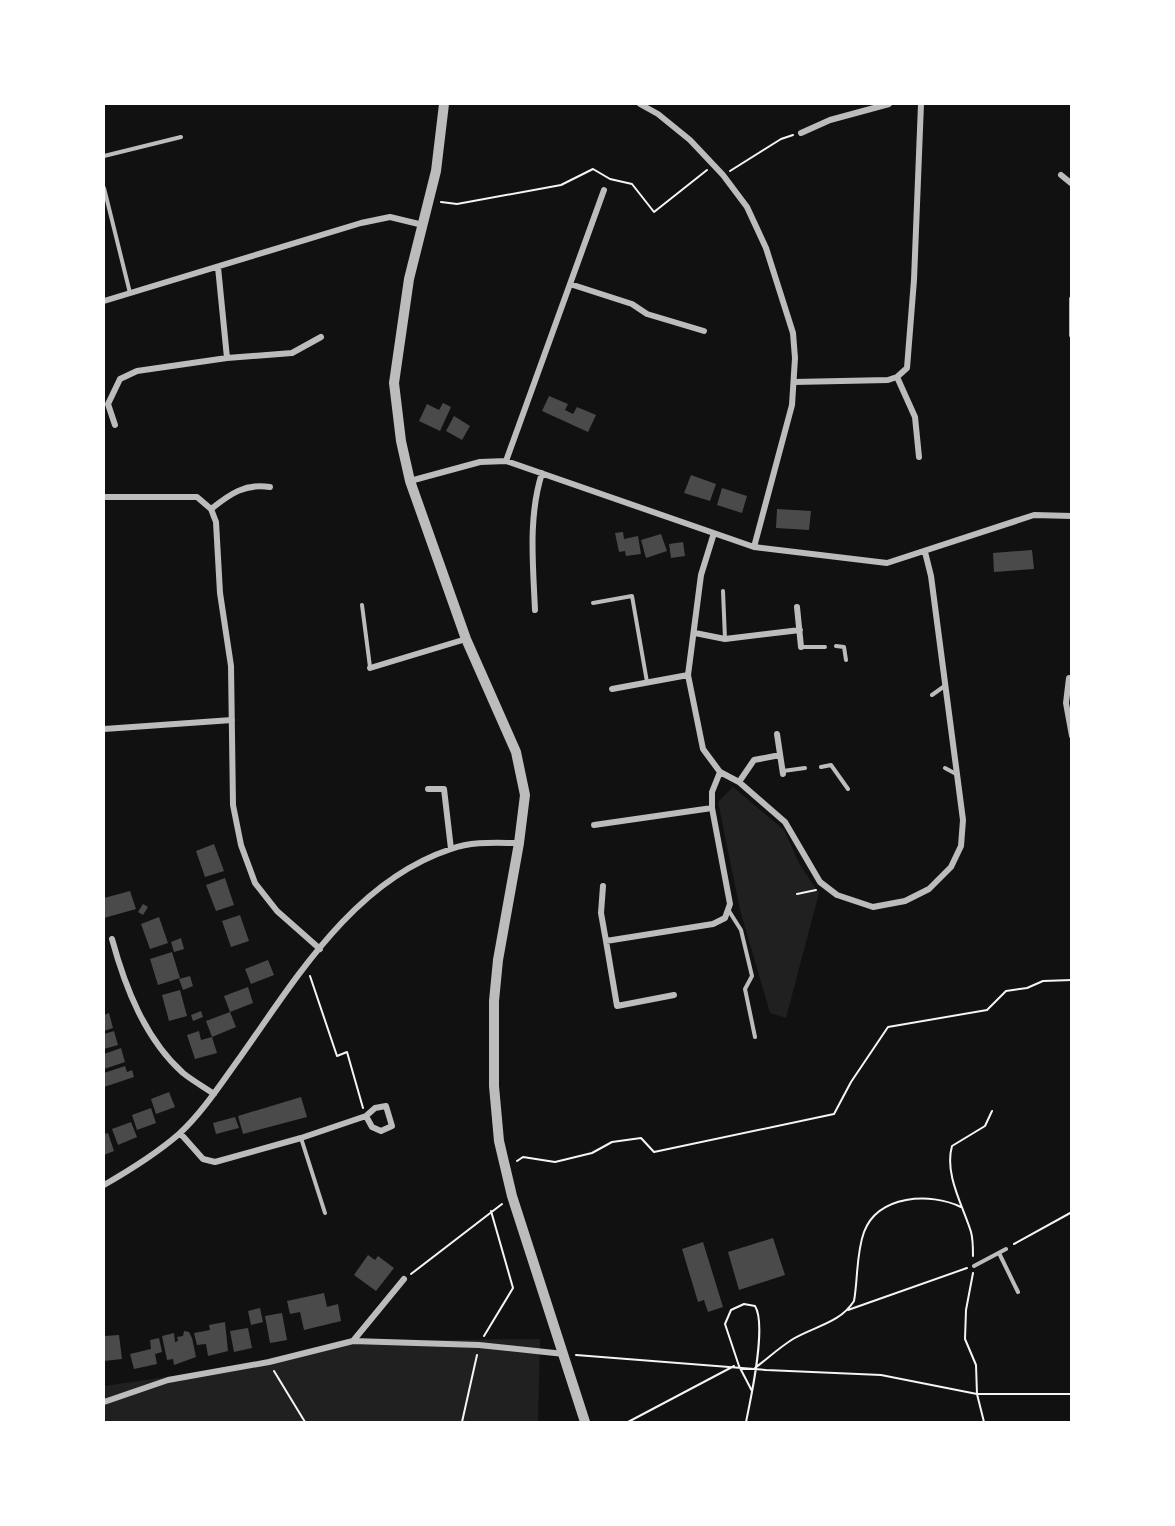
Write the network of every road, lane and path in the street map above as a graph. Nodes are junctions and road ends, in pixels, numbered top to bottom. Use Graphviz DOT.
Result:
graph roads {
  1 [pos="444,104"];
  2 [pos="640,104"];
  3 [pos="890,104"];
  4 [pos="921,104"];
  5 [pos="801,133"];
  6 [pos="181,137"];
  7 [pos="104,156"];
  8 [pos="714,165"];
  9 [pos="723,175"];
  10 [pos="1061,175"];
  11 [pos="1071,184"];
  12 [pos="104,188"];
  13 [pos="604,190"];
  14 [pos="438,202"];
  15 [pos="423,225"];
  16 [pos="218,267"];
  17 [pos="570,284"];
  18 [pos="130,294"];
  19 [pos="1071,298"];
  20 [pos="104,302"];
  21 [pos="704,331"];
  22 [pos="1071,336"];
  23 [pos="321,337"];
  24 [pos="227,358"];
  25 [pos="897,377"];
  26 [pos="794,382"];
  27 [pos="115,425"];
  28 [pos="919,457"];
  29 [pos="506,461"];
  30 [pos="542,472"];
  31 [pos="410,481"];
  32 [pos="270,487"];
  33 [pos="104,497"];
  34 [pos="211,509"];
  35 [pos="1071,516"];
  36 [pos="714,533"];
  37 [pos="754,547"];
  38 [pos="925,552"];
  39 [pos="723,591"];
  40 [pos="593,603"];
  41 [pos="362,605"];
  42 [pos="797,608"];
  43 [pos="534,610"];
  44 [pos="800,630"];
  45 [pos="695,633"];
  46 [pos="466,639"];
  47 [pos="725,639"];
  48 [pos="801,646"];
  49 [pos="836,646"];
  50 [pos="825,647"];
  51 [pos="846,660"];
  52 [pos="370,668"];
  53 [pos="688,675"];
  54 [pos="1069,678"];
  55 [pos="648,683"];
  56 [pos="947,684"];
  57 [pos="612,689"];
  58 [pos="932,695"];
  59 [pos="232,720"];
  60 [pos="104,729"];
  61 [pos="777,735"];
  62 [pos="1071,736"];
  63 [pos="780,755"];
  64 [pos="822,767"];
  65 [pos="805,768"];
  66 [pos="945,768"];
  67 [pos="720,772"];
  68 [pos="783,773"];
  69 [pos="958,776"];
  70 [pos="739,782"];
  71 [pos="428,789"];
  72 [pos="848,789"];
  73 [pos="712,808"];
  74 [pos="594,825"];
  75 [pos="519,843"];
  76 [pos="451,849"];
  77 [pos="603,886"];
  78 [pos="828,888"];
  79 [pos="797,894"];
  80 [pos="729,911"];
  81 [pos="112,939"];
  82 [pos="606,941"];
  83 [pos="320,949"];
  84 [pos="306,966"];
  85 [pos="1071,980"];
  86 [pos="674,995"];
  87 [pos="755,1037"];
  88 [pos="214,1094"];
  89 [pos="992,1111"];
  90 [pos="366,1116"];
  91 [pos="180,1133"];
  92 [pos="301,1138"];
  93 [pos="505,1169"];
  94 [pos="104,1185"];
  95 [pos="512,1196"];
  96 [pos="961,1207"];
  97 [pos="491,1211"];
  98 [pos="1071,1212"];
  99 [pos="325,1213"];
  100 [pos="1006,1249"];
  101 [pos="999,1253"];
  102 [pos="974,1266"];
  103 [pos="404,1279"];
  104 [pos="1018,1292"];
  105 [pos="848,1310"];
  106 [pos="352,1341"];
  107 [pos="478,1346"];
  108 [pos="564,1354"];
  109 [pos="268,1362"];
  110 [pos="737,1366"];
  111 [pos="755,1368"];
  112 [pos="752,1391"];
  113 [pos="977,1394"];
  114 [pos="1071,1394"];
  115 [pos="104,1402"];
  116 [pos="305,1422"];
  117 [pos="462,1422"];
  118 [pos="585,1422"];
  119 [pos="628,1422"];
  120 [pos="746,1422"];
  121 [pos="984,1422"];
  1 -- 15 [label="street"];
  2 -- 8 [label="street"];
  3 -- 5 [label="street"];
  4 -- 25 [label="street"];
  5 -- 9 [label="path"];
  6 -- 7 [label="lane"];
  8 -- 9 [label="street"];
  8 -- 14 [label="path"];
  9 -- 26 [label="street"];
  10 -- 11 [label="street"];
  12 -- 18 [label="lane"];
  13 -- 17 [label="street"];
  15 -- 16 [label="street"];
  15 -- 31 [label="street"];
  16 -- 18 [label="street"];
  16 -- 24 [label="street"];
  17 -- 21 [label="street"];
  17 -- 29 [label="street"];
  18 -- 20 [label="street"];
  19 -- 22 [label="street"];
  23 -- 24 [label="street"];
  24 -- 27 [label="street"];
  25 -- 26 [label="street"];
  25 -- 28 [label="street"];
  26 -- 37 [label="street"];
  29 -- 30 [label="street"];
  29 -- 31 [label="street"];
  30 -- 36 [label="street"];
  30 -- 43 [label="street"];
  31 -- 46 [label="street"];
  32 -- 34 [label="street"];
  33 -- 34 [label="street"];
  34 -- 59 [label="street"];
  35 -- 38 [label="street"];
  36 -- 37 [label="street"];
  36 -- 45 [label="street"];
  37 -- 38 [label="street"];
  38 -- 56 [label="street"];
  39 -- 47 [label="lane"];
  40 -- 55 [label="lane"];
  41 -- 52 [label="lane"];
  42 -- 44 [label="street"];
  44 -- 47 [label="street"];
  44 -- 48 [label="street"];
  45 -- 47 [label="street"];
  45 -- 53 [label="street"];
  46 -- 52 [label="street"];
  46 -- 75 [label="street"];
  48 -- 50 [label="lane"];
  49 -- 51 [label="lane"];
  53 -- 55 [label="street"];
  53 -- 67 [label="street"];
  54 -- 62 [label="street"];
  55 -- 57 [label="street"];
  56 -- 58 [label="lane"];
  56 -- 69 [label="street"];
  59 -- 60 [label="street"];
  59 -- 83 [label="street"];
  61 -- 63 [label="street"];
  63 -- 68 [label="street"];
  63 -- 70 [label="street"];
  64 -- 72 [label="lane"];
  65 -- 68 [label="lane"];
  66 -- 69 [label="lane"];
  67 -- 70 [label="street"];
  67 -- 73 [label="street"];
  69 -- 78 [label="street"];
  70 -- 78 [label="street"];
  71 -- 76 [label="street"];
  73 -- 74 [label="street"];
  73 -- 80 [label="street"];
  75 -- 76 [label="street"];
  75 -- 93 [label="street"];
  76 -- 83 [label="street"];
  77 -- 82 [label="street"];
  78 -- 79 [label="path"];
  80 -- 82 [label="street"];
  80 -- 87 [label="lane"];
  81 -- 88 [label="street"];
  82 -- 86 [label="street"];
  83 -- 84 [label="street"];
  84 -- 88 [label="street"];
  84 -- 90 [label="path"];
  85 -- 93 [label="path"];
  88 -- 91 [label="street"];
  89 -- 96 [label="path"];
  90 -- 90 [label="street"];
  90 -- 92 [label="street"];
  91 -- 92 [label="street"];
  91 -- 94 [label="street"];
  92 -- 99 [label="lane"];
  93 -- 95 [label="street"];
  95 -- 97 [label="path"];
  95 -- 108 [label="street"];
  96 -- 102 [label="path"];
  96 -- 105 [label="path"];
  97 -- 103 [label="path"];
  97 -- 107 [label="path"];
  98 -- 100 [label="path"];
  100 -- 101 [label="lane"];
  101 -- 102 [label="lane"];
  101 -- 104 [label="lane"];
  102 -- 105 [label="path"];
  102 -- 113 [label="path"];
  103 -- 106 [label="street"];
  105 -- 111 [label="path"];
  106 -- 107 [label="street"];
  106 -- 109 [label="street"];
  107 -- 108 [label="street"];
  107 -- 117 [label="path"];
  108 -- 110 [label="path"];
  108 -- 118 [label="street"];
  109 -- 115 [label="street"];
  109 -- 116 [label="path"];
  110 -- 111 [label="path"];
  110 -- 111 [label="path"];
  110 -- 112 [label="path"];
  110 -- 119 [label="path"];
  111 -- 112 [label="path"];
  111 -- 113 [label="path"];
  112 -- 120 [label="path"];
  113 -- 114 [label="path"];
  113 -- 121 [label="path"];
}
